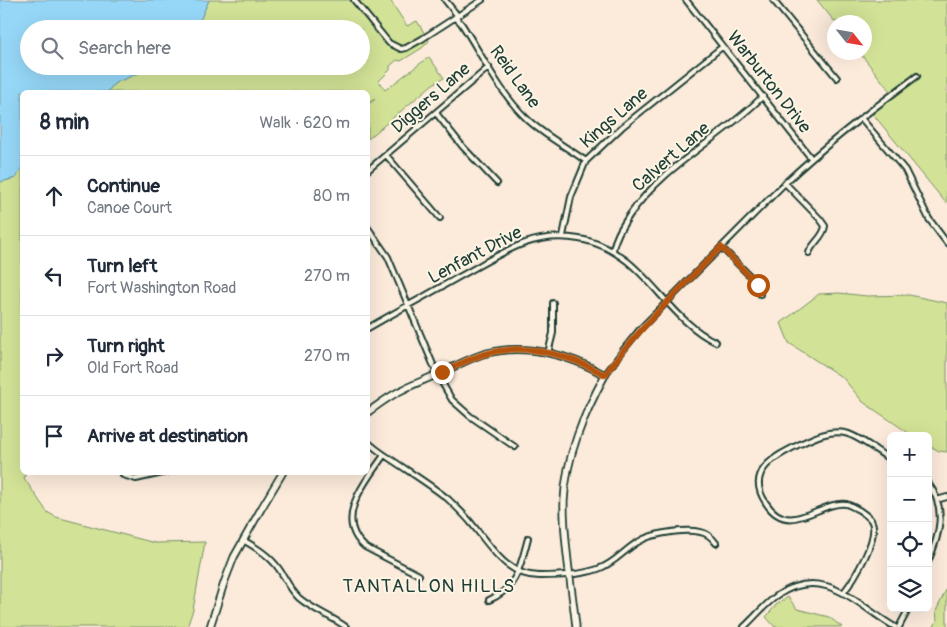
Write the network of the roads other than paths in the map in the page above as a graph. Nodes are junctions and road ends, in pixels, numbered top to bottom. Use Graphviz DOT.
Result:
graph roads {
  1 [pos="354,0"];
  2 [pos="446,0"];
  3 [pos="482,0"];
  4 [pos="686,0"];
  5 [pos="773,0"];
  6 [pos="456,16"];
  7 [pos="722,47"];
  8 [pos="489,67"];
  9 [pos="917,76"];
  10 [pos="837,78"];
  11 [pos="763,96"];
  12 [pos="436,113"];
  13 [pos="861,118"];
  14 [pos="386,155"];
  15 [pos="811,158"];
  16 [pos="586,161"];
  17 [pos="370,168"];
  18 [pos="497,183"];
  19 [pos="785,183"];
  20 [pos="440,218"];
  21 [pos="370,231"];
  22 [pos="563,236"];
  23 [pos="947,243"];
  24 [pos="721,247"];
  25 [pos="613,250"];
  26 [pos="809,253"];
  27 [pos="760,294"];
  28 [pos="667,302"];
  29 [pos="553,303"];
  30 [pos="409,306"];
  31 [pos="370,325"];
  32 [pos="716,342"];
  33 [pos="548,352"];
  34 [pos="437,374"];
  35 [pos="605,375"];
  36 [pos="370,411"];
  37 [pos="370,444"];
  38 [pos="515,446"];
  39 [pos="384,455"];
  40 [pos="887,458"];
  41 [pos="123,475"];
  42 [pos="154,475"];
  43 [pos="281,475"];
  44 [pos="932,489"];
  45 [pos="947,497"];
  46 [pos="940,500"];
  47 [pos="528,538"];
  48 [pos="243,540"];
  49 [pos="716,543"];
  50 [pos="932,551"];
  51 [pos="519,572"];
  52 [pos="419,575"];
  53 [pos="570,575"];
  54 [pos="844,592"];
  55 [pos="489,600"];
  56 [pos="906,612"];
  57 [pos="210,627"];
  58 [pos="346,627"];
  59 [pos="576,627"];
  60 [pos="744,627"];
  61 [pos="897,627"];
  1 -- 6 [label="street"];
  2 -- 6 [label="street, Reid Lane"];
  3 -- 6 [label="street"];
  4 -- 7 [label="street, Warburton Drive"];
  5 -- 10 [label="street"];
  6 -- 8 [label="street, Reid Lane"];
  7 -- 11 [label="street, Warburton Drive"];
  7 -- 16 [label="street, Kings Lane"];
  8 -- 12 [label="street, Diggers Lane"];
  8 -- 16 [label="street, Reid Lane"];
  9 -- 13 [label="street"];
  11 -- 15 [label="street, Warburton Drive"];
  11 -- 25 [label="street, Calvert Lane"];
  12 -- 14 [label="street, Diggers Lane"];
  12 -- 18 [label="street"];
  13 -- 15 [label="street"];
  13 -- 23 [label="street"];
  14 -- 17 [label="street, Diggers Lane"];
  14 -- 20 [label="street"];
  15 -- 19 [label="street"];
  16 -- 22 [label="street, Kings Lane"];
  19 -- 24 [label="street"];
  19 -- 26 [label="street"];
  21 -- 30 [label="street"];
  22 -- 25 [label="street, Lenfant Drive"];
  22 -- 30 [label="street, Lenfant Drive"];
  24 -- 27 [label="street"];
  24 -- 28 [label="street"];
  25 -- 28 [label="street, Lenfant Drive"];
  28 -- 32 [label="street, Lenfant Drive"];
  28 -- 35 [label="street"];
  29 -- 33 [label="street"];
  30 -- 31 [label="street, Lenfant Drive"];
  30 -- 34 [label="street"];
  33 -- 34 [label="main road"];
  33 -- 35 [label="main road"];
  34 -- 36 [label="main road"];
  34 -- 38 [label="street"];
  35 -- 53 [label="main road"];
  37 -- 39 [label="street"];
  39 -- 51 [label="street"];
  39 -- 52 [label="street"];
  40 -- 54 [label="street"];
  41 -- 42 [label="street"];
  43 -- 48 [label="main road"];
  44 -- 46 [label="street"];
  45 -- 46 [label="street"];
  46 -- 50 [label="street"];
  47 -- 51 [label="street"];
  48 -- 57 [label="main road"];
  48 -- 58 [label="street"];
  49 -- 53 [label="street"];
  51 -- 53 [label="street"];
  51 -- 55 [label="street"];
  53 -- 59 [label="main road"];
  54 -- 60 [label="street"];
  54 -- 61 [label="street"];
  56 -- 61 [label="street"];
}
